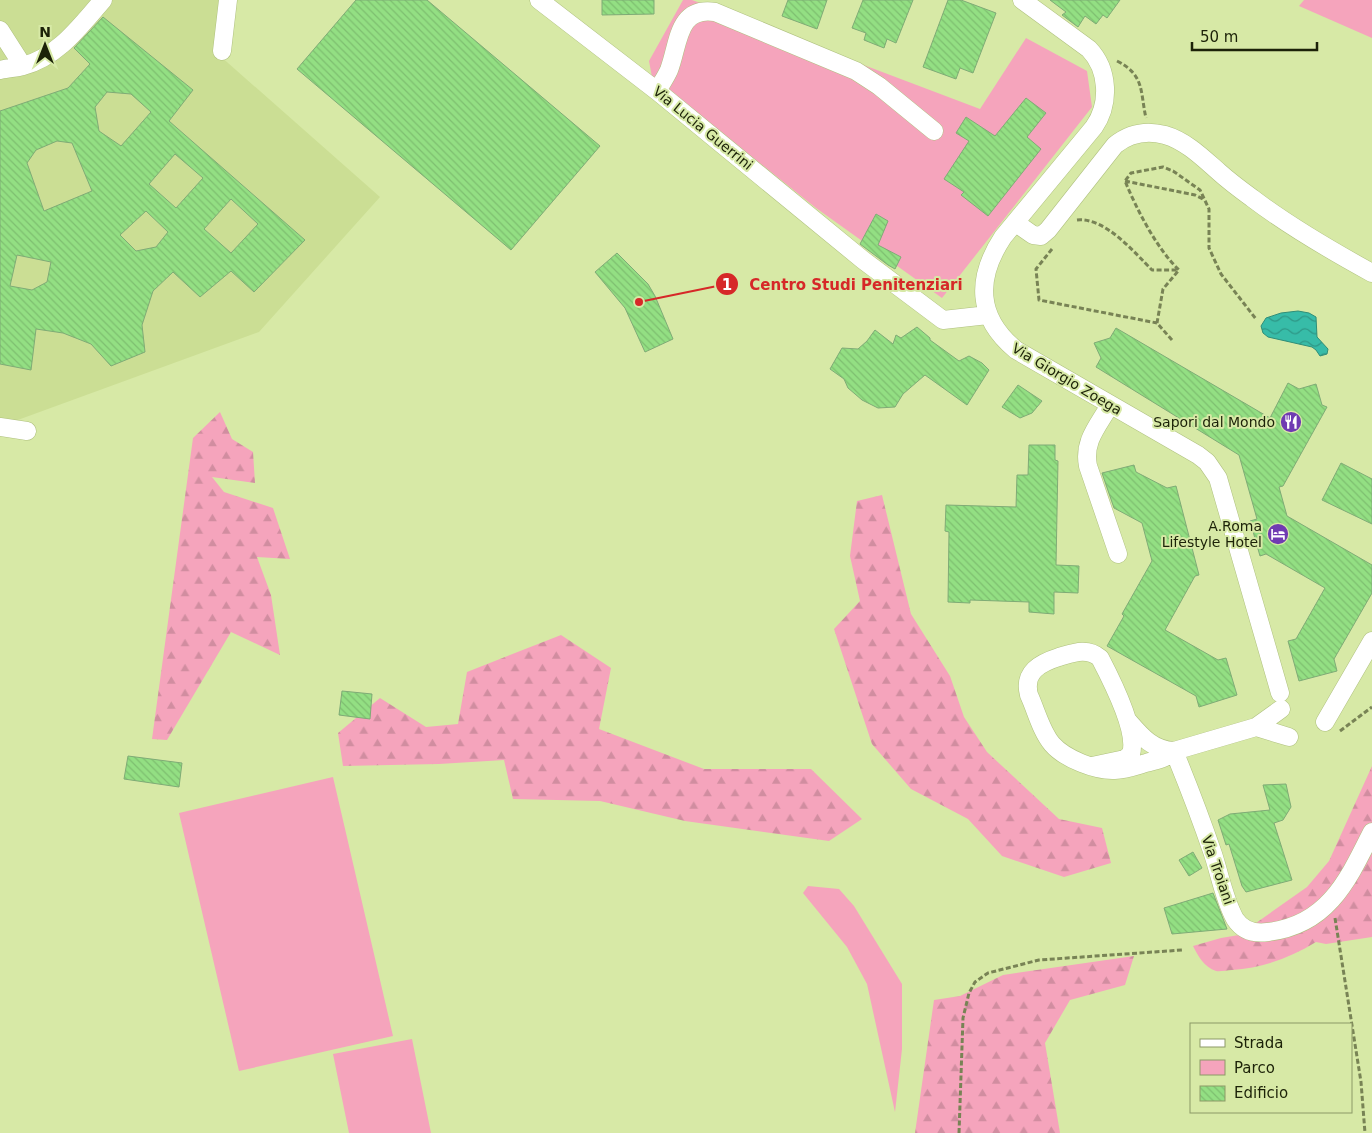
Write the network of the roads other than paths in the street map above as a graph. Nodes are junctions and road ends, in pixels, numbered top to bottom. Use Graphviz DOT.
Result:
graph roads {
  1 [pos="103,0"];
  2 [pos="228,0"];
  3 [pos="539,0"];
  4 [pos="1022,0"];
  5 [pos="0,30"];
  6 [pos="222,51"];
  7 [pos="24,66"];
  8 [pos="0,70"];
  9 [pos="657,91"];
  10 [pos="934,131"];
  11 [pos="1016,223"];
  12 [pos="1372,273"];
  13 [pos="988,315"];
  14 [pos="1110,405"];
  15 [pos="0,427"];
  16 [pos="27,431"];
  17 [pos="1118,554"];
  18 [pos="1372,641"];
  19 [pos="1129,722"];
  20 [pos="1325,722"];
  21 [pos="1256,727"];
  22 [pos="1289,737"];
  23 [pos="1174,751"];
  24 [pos="1092,766"];
  25 [pos="1372,832"];
  1 -- 7 [label="street"];
  2 -- 6 [label="street"];
  3 -- 9 [label="street, Via Lucia Guerrini"];
  4 -- 11 [label="street, Via Giorgio Zoega"];
  5 -- 7 [label="street"];
  7 -- 8 [label="street"];
  9 -- 10 [label="street"];
  9 -- 13 [label="street, Via Lucia Guerrini"];
  11 -- 12 [label="street"];
  11 -- 13 [label="street, Via Giorgio Zoega"];
  13 -- 14 [label="street, Via Giorgio Zoega"];
  14 -- 17 [label="street"];
  14 -- 21 [label="street, Via Giorgio Zoega"];
  15 -- 16 [label="street"];
  18 -- 20 [label="street"];
  19 -- 23 [label="street"];
  19 -- 24 [label="street"];
  19 -- 24 [label="street"];
  21 -- 22 [label="street"];
  21 -- 23 [label="street"];
  23 -- 24 [label="street"];
  23 -- 25 [label="street, Via Troiani"];
}
